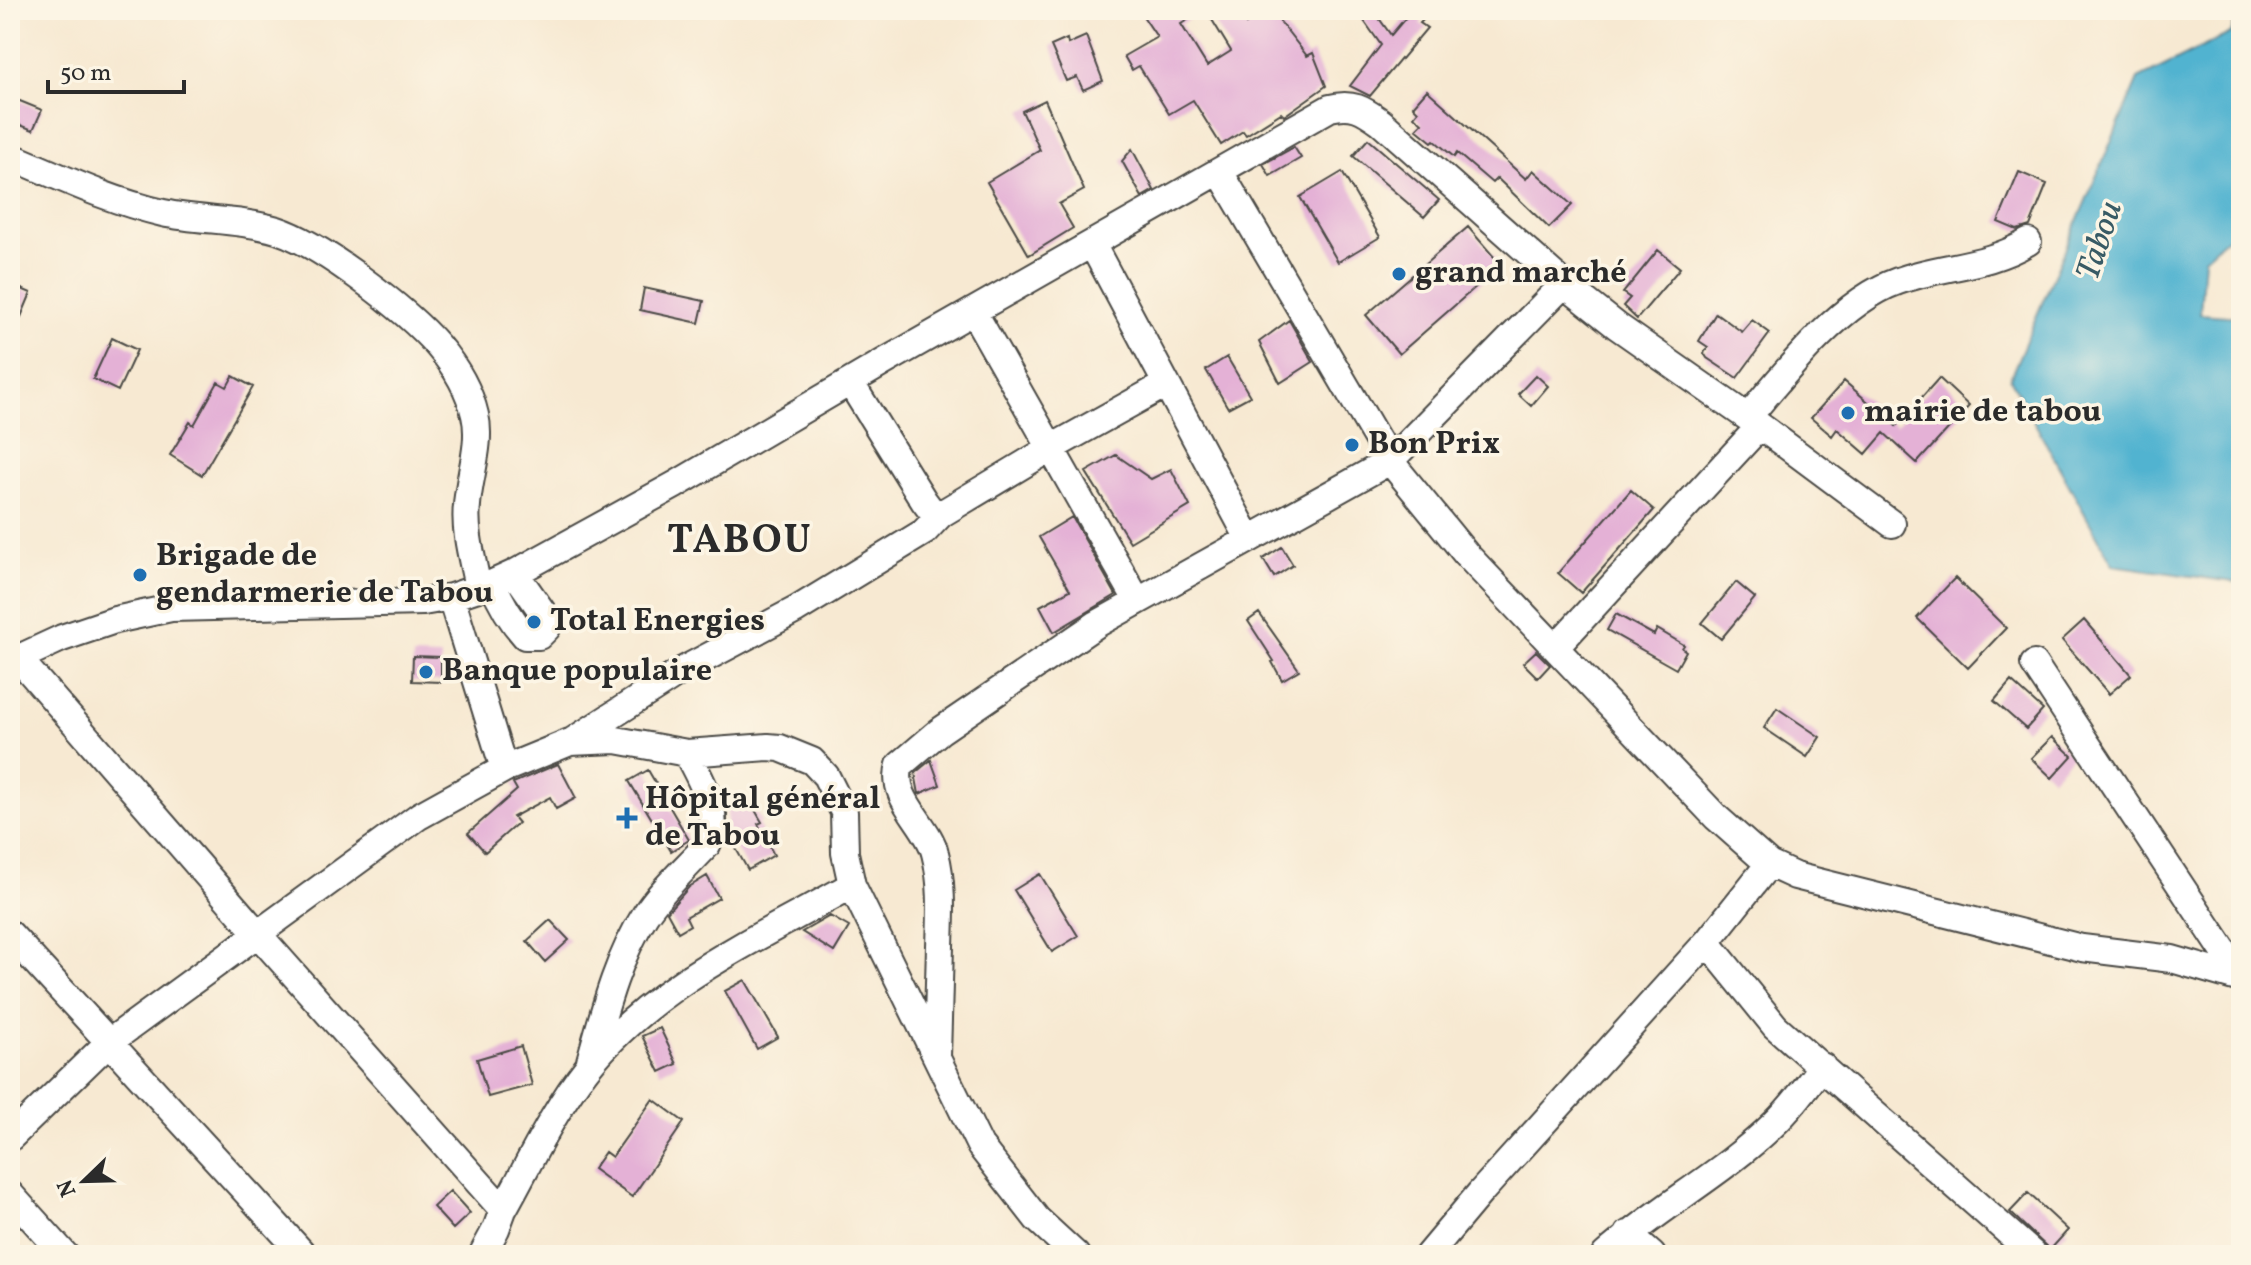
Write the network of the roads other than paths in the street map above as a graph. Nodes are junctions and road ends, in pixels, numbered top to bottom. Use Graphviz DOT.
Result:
graph roads {
  1 [pos="10,156"];
  2 [pos="1220,172"];
  3 [pos="2028,242"];
  4 [pos="1092,244"];
  5 [pos="1564,284"];
  6 [pos="973,311"];
  7 [pos="850,382"];
  8 [pos="1166,384"];
  9 [pos="1754,422"];
  10 [pos="1051,448"];
  11 [pos="1390,461"];
  12 [pos="941,514"];
  13 [pos="1892,524"];
  14 [pos="1248,537"];
  15 [pos="495,581"];
  16 [pos="451,597"];
  17 [pos="1137,600"];
  18 [pos="1556,647"];
  19 [pos="14,660"];
  20 [pos="2034,664"];
  21 [pos="570,742"];
  22 [pos="687,753"];
  23 [pos="504,769"];
  24 [pos="1769,864"];
  25 [pos="852,885"];
  26 [pos="257,933"];
  27 [pos="10,934"];
  28 [pos="1707,942"];
  29 [pos="2241,978"];
  30 [pos="108,1043"];
  31 [pos="937,1060"];
  32 [pos="589,1065"];
  33 [pos="1822,1066"];
  34 [pos="10,1138"];
  35 [pos="10,1194"];
  36 [pos="503,1210"];
  37 [pos="1628,1234"];
  38 [pos="1438,1252"];
  39 [pos="65,1255"];
  40 [pos="304,1255"];
  41 [pos="482,1255"];
  42 [pos="1076,1255"];
  43 [pos="1605,1255"];
  44 [pos="1652,1255"];
  45 [pos="2034,1255"];
  1 -- 15 [label="street"];
  2 -- 4 [label="street"];
  2 -- 5 [label="street"];
  2 -- 11 [label="street"];
  3 -- 9 [label="street"];
  4 -- 6 [label="street"];
  4 -- 8 [label="street"];
  5 -- 9 [label="street"];
  5 -- 11 [label="street"];
  6 -- 7 [label="street"];
  6 -- 10 [label="street"];
  7 -- 12 [label="street"];
  7 -- 15 [label="street"];
  8 -- 10 [label="street"];
  8 -- 14 [label="street"];
  9 -- 13 [label="street"];
  9 -- 18 [label="street"];
  10 -- 12 [label="street"];
  10 -- 17 [label="street"];
  11 -- 14 [label="street"];
  11 -- 18 [label="street"];
  12 -- 21 [label="street"];
  14 -- 17 [label="street"];
  15 -- 16 [label="street"];
  16 -- 19 [label="street"];
  16 -- 23 [label="street"];
  17 -- 31 [label="street"];
  18 -- 24 [label="street"];
  19 -- 26 [label="street"];
  20 -- 29 [label="street"];
  21 -- 22 [label="street"];
  21 -- 23 [label="street"];
  22 -- 25 [label="street"];
  22 -- 32 [label="street"];
  23 -- 26 [label="street"];
  24 -- 28 [label="street"];
  24 -- 29 [label="street"];
  25 -- 31 [label="street"];
  25 -- 32 [label="street"];
  26 -- 30 [label="street"];
  26 -- 36 [label="street"];
  27 -- 30 [label="street"];
  28 -- 33 [label="street"];
  28 -- 38 [label="street"];
  30 -- 34 [label="street"];
  30 -- 40 [label="street"];
  31 -- 42 [label="street"];
  32 -- 36 [label="street"];
  33 -- 37 [label="street"];
  33 -- 45 [label="street"];
  35 -- 39 [label="street"];
  36 -- 41 [label="street"];
  37 -- 43 [label="street"];
  37 -- 44 [label="street"];
}
